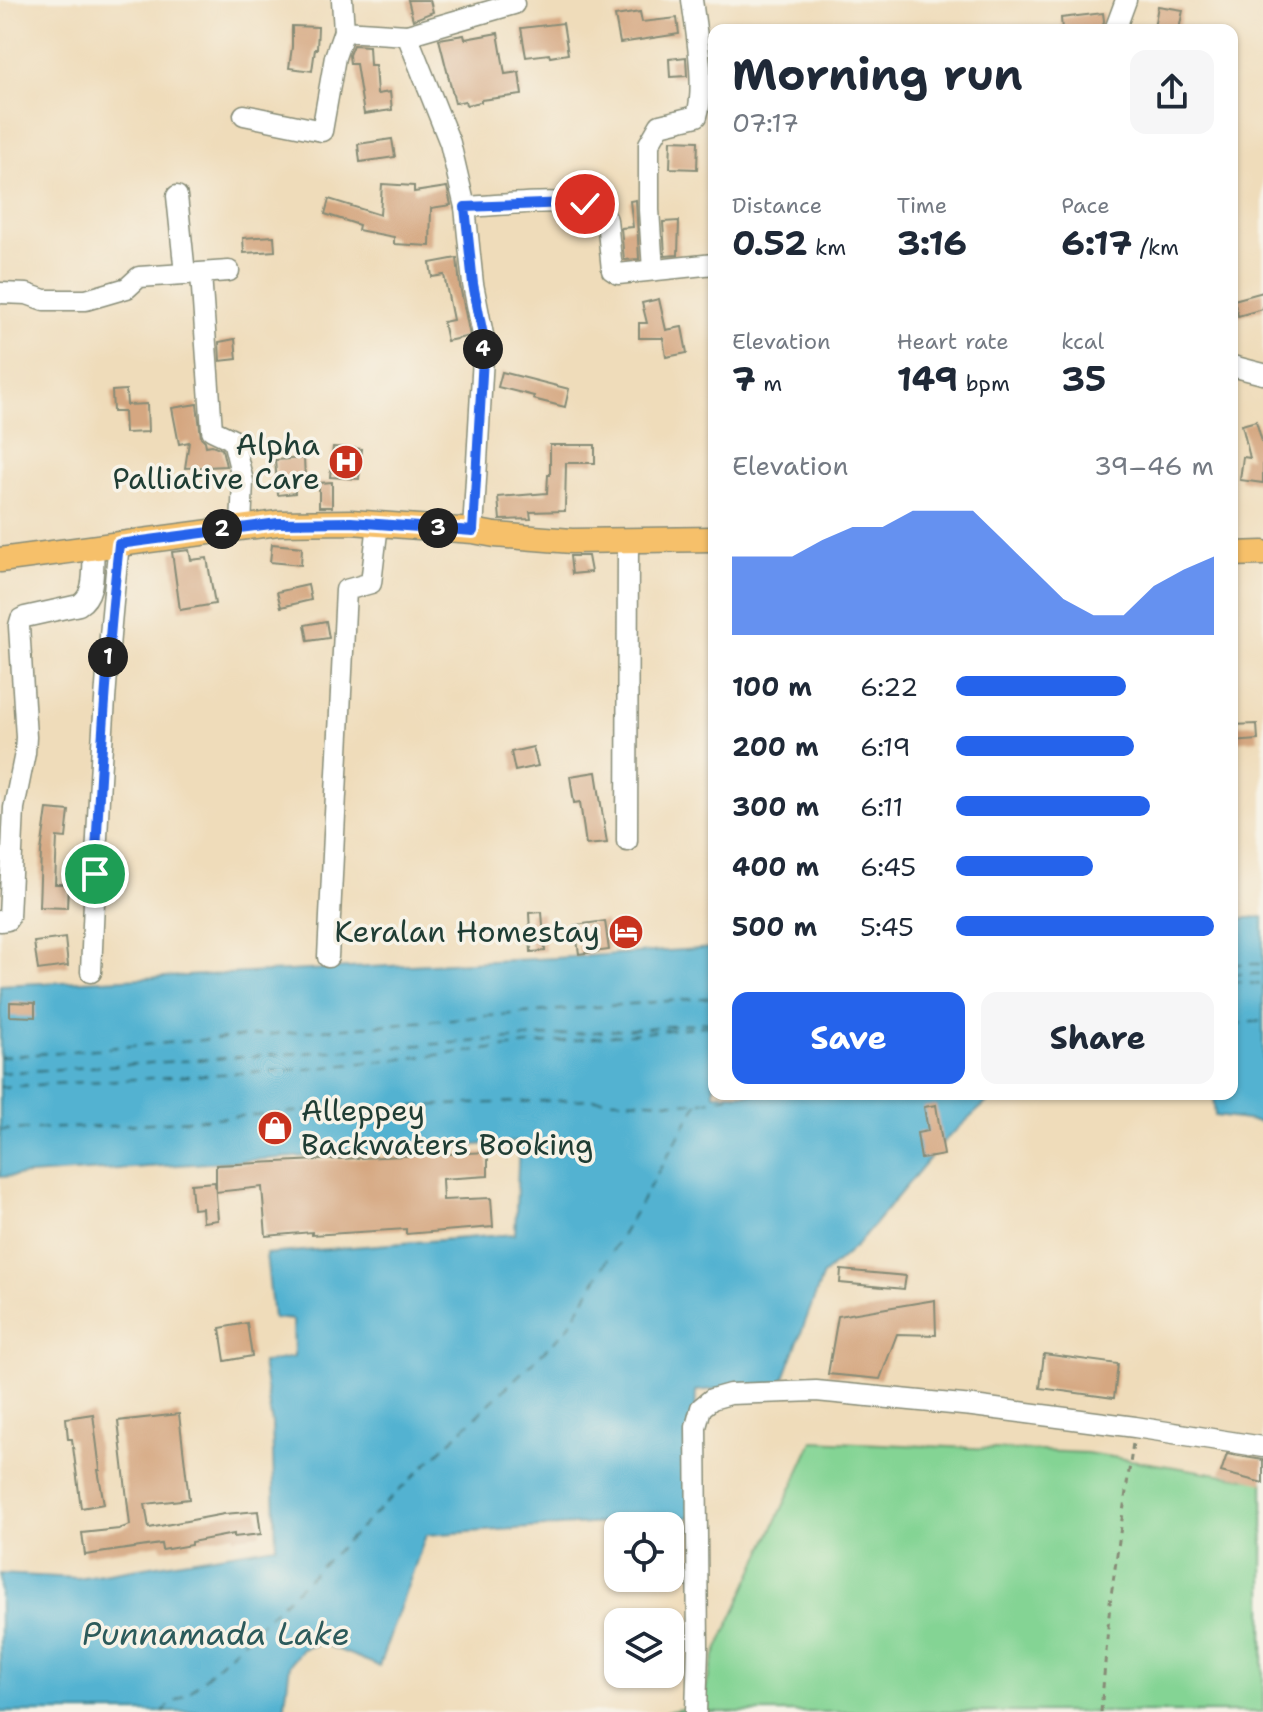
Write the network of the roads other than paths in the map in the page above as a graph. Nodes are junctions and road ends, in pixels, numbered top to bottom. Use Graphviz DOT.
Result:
graph roads {
  1 [pos="342,0"];
  2 [pos="692,0"];
  3 [pos="1126,0"];
  4 [pos="514,4"];
  5 [pos="1117,24"];
  6 [pos="344,31"];
  7 [pos="407,35"];
  8 [pos="244,115"];
  9 [pos="177,196"];
  10 [pos="465,207"];
  11 [pos="708,265"];
  12 [pos="653,270"];
  13 [pos="229,271"];
  14 [pos="193,274"];
  15 [pos="0,293"];
  16 [pos="1238,368"];
  17 [pos="1263,374"];
  18 [pos="378,524"];
  19 [pos="241,527"];
  20 [pos="473,531"];
  21 [pos="708,539"];
  22 [pos="628,541"];
  23 [pos="119,544"];
  24 [pos="94,548"];
  25 [pos="1263,553"];
  26 [pos="1238,554"];
  27 [pos="0,560"];
  28 [pos="627,841"];
  29 [pos="0,921"];
  30 [pos="328,957"];
  31 [pos="91,972"];
  32 [pos="1263,1447"];
  33 [pos="696,1712"];
  1 -- 6 [label="street"];
  2 -- 12 [label="street"];
  3 -- 5 [label="street"];
  4 -- 7 [label="street"];
  6 -- 7 [label="street"];
  6 -- 8 [label="street"];
  7 -- 10 [label="street"];
  9 -- 14 [label="street"];
  10 -- 12 [label="street"];
  10 -- 20 [label="street"];
  11 -- 12 [label="street"];
  13 -- 14 [label="street"];
  14 -- 15 [label="street"];
  14 -- 19 [label="street"];
  16 -- 17 [label="street"];
  18 -- 19 [label="main road"];
  18 -- 20 [label="main road"];
  18 -- 30 [label="street"];
  19 -- 23 [label="main road"];
  20 -- 22 [label="main road"];
  21 -- 22 [label="main road"];
  22 -- 28 [label="street"];
  23 -- 24 [label="main road"];
  23 -- 31 [label="street"];
  24 -- 27 [label="main road"];
  24 -- 29 [label="street"];
  25 -- 26 [label="main road"];
  32 -- 33 [label="street"];
}
